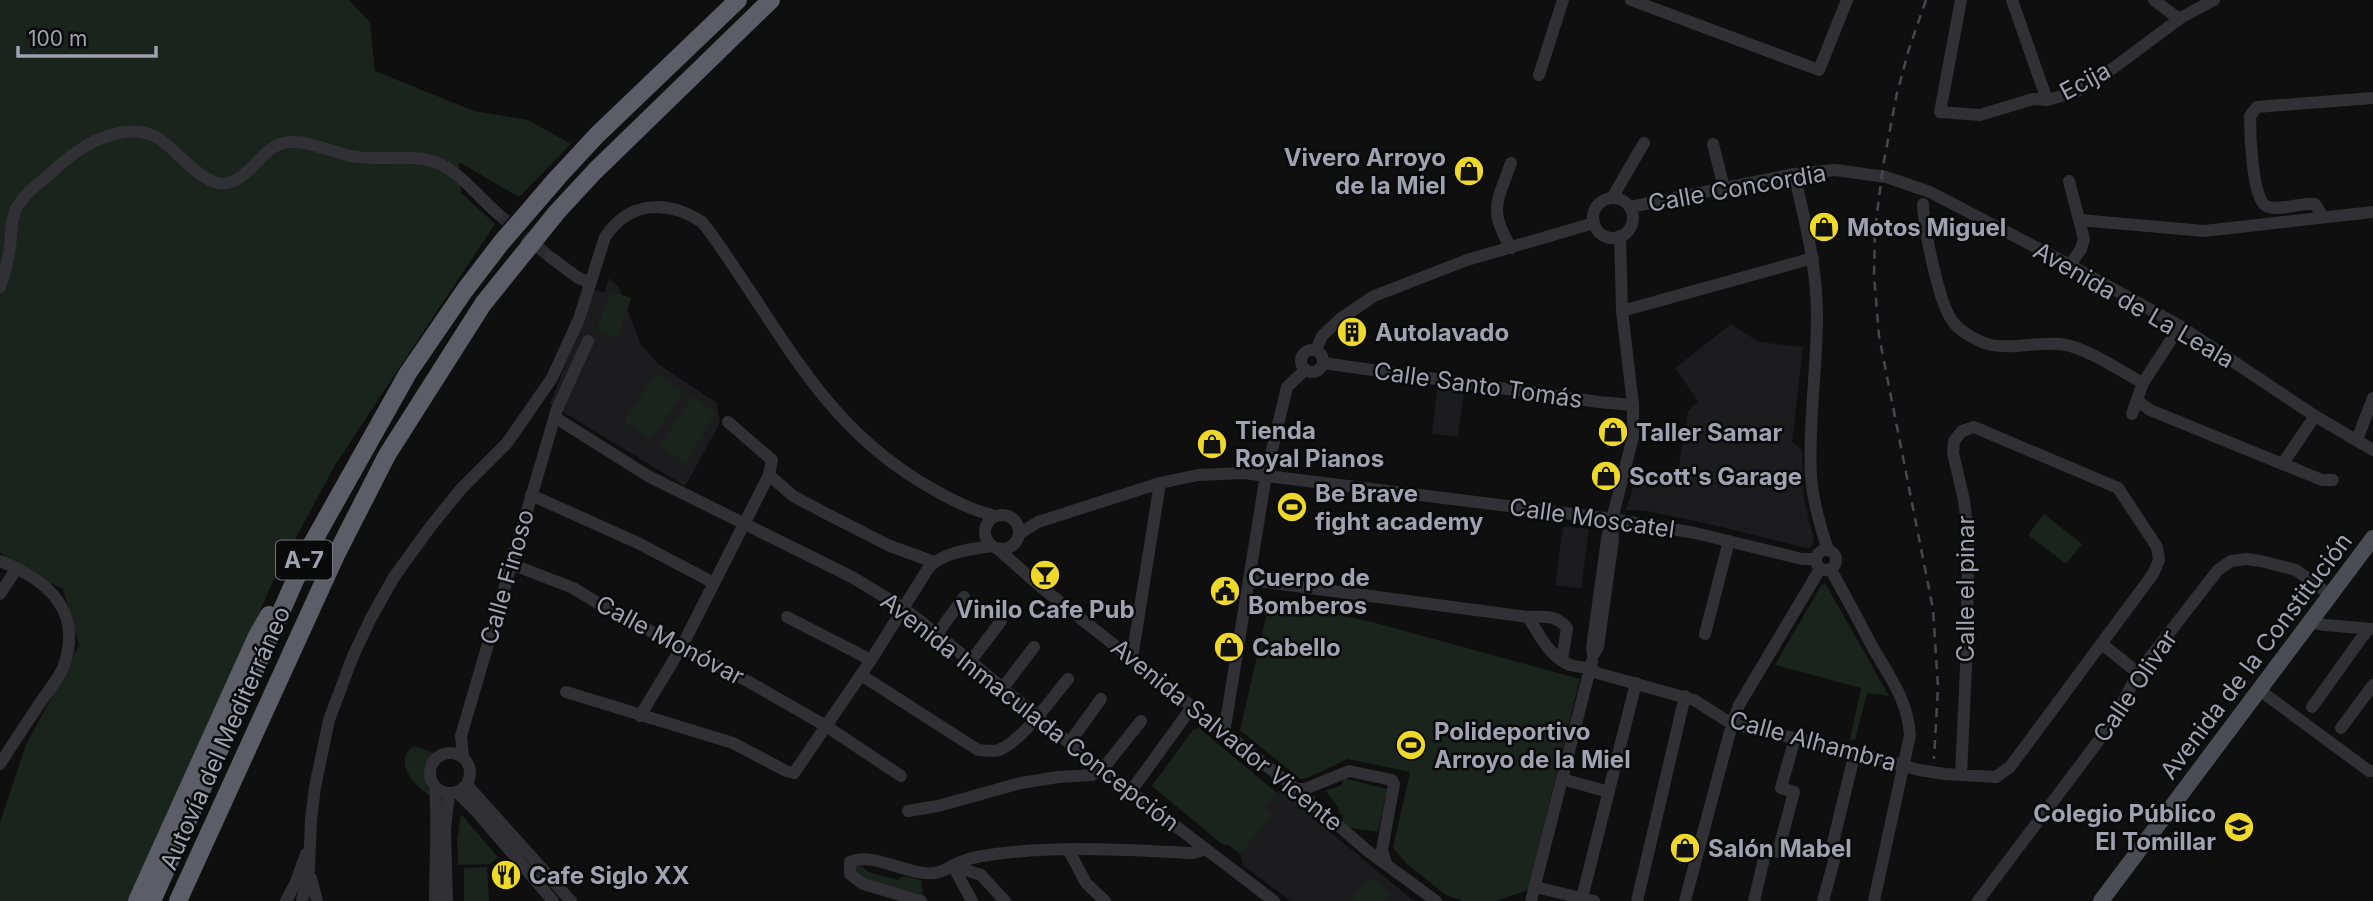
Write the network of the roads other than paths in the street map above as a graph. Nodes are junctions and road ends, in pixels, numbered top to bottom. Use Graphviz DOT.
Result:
graph roads {
  1 [pos="738,0"];
  2 [pos="771,0"];
  3 [pos="1563,0"];
  4 [pos="1631,0"];
  5 [pos="1847,0"];
  6 [pos="1961,0"];
  7 [pos="2012,0"];
  8 [pos="2154,0"];
  9 [pos="2214,0"];
  10 [pos="2179,19"];
  11 [pos="1539,75"];
  12 [pos="2373,98"];
  13 [pos="2047,100"];
  14 [pos="1644,143"];
  15 [pos="1713,144"];
  16 [pos="1511,163"];
  17 [pos="1794,174"];
  18 [pos="1886,177"];
  19 [pos="2069,181"];
  20 [pos="1724,188"];
  21 [pos="1612,198"];
  22 [pos="1923,204"];
  23 [pos="1630,207"];
  24 [pos="2373,212"];
  25 [pos="497,213"];
  26 [pos="2323,217"];
  27 [pos="2080,220"];
  28 [pos="1594,223"];
  29 [pos="1620,236"];
  30 [pos="1511,248"];
  31 [pos="550,257"];
  32 [pos="1813,258"];
  33 [pos="2070,265"];
  34 [pos="590,283"];
  35 [pos="0,287"];
  36 [pos="1622,311"];
  37 [pos="2180,326"];
  38 [pos="588,341"];
  39 [pos="1316,350"];
  40 [pos="1323,363"];
  41 [pos="1305,370"];
  42 [pos="2143,383"];
  43 [pos="2373,398"];
  44 [pos="2138,401"];
  45 [pos="1633,405"];
  46 [pos="556,414"];
  47 [pos="2132,414"];
  48 [pos="2315,416"];
  49 [pos="728,422"];
  50 [pos="2357,440"];
  51 [pos="2373,450"];
  52 [pos="2283,463"];
  53 [pos="769,475"];
  54 [pos="1266,475"];
  55 [pos="2333,480"];
  56 [pos="1160,482"];
  57 [pos="531,495"];
  58 [pos="952,499"];
  59 [pos="996,516"];
  60 [pos="1612,519"];
  61 [pos="1015,521"];
  62 [pos="1038,522"];
  63 [pos="744,525"];
  64 [pos="985,533"];
  65 [pos="2373,538"];
  66 [pos="1017,539"];
  67 [pos="1730,541"];
  68 [pos="309,548"];
  69 [pos="995,548"];
  70 [pos="1828,550"];
  71 [pos="963,551"];
  72 [pos="0,561"];
  73 [pos="934,562"];
  74 [pos="511,564"];
  75 [pos="1822,566"];
  76 [pos="1020,567"];
  77 [pos="18,568"];
  78 [pos="1250,580"];
  79 [pos="714,583"];
  80 [pos="0,594"];
  81 [pos="2330,595"];
  82 [pos="964,597"];
  83 [pos="903,608"];
  84 [pos="787,617"];
  85 [pos="1528,617"];
  86 [pos="1001,621"];
  87 [pos="2310,622"];
  88 [pos="2371,629"];
  89 [pos="937,634"];
  90 [pos="1705,634"];
  91 [pos="2102,644"];
  92 [pos="681,648"];
  93 [pos="1034,648"];
  94 [pos="1132,658"];
  95 [pos="871,660"];
  96 [pos="1562,660"];
  97 [pos="970,662"];
  98 [pos="1592,662"];
  99 [pos="2138,673"];
  100 [pos="860,675"];
  101 [pos="1068,679"];
  102 [pos="1636,683"];
  103 [pos="2373,685"];
  104 [pos="1002,688"];
  105 [pos="2258,689"];
  106 [pos="566,692"];
  107 [pos="1685,696"];
  108 [pos="1101,699"];
  109 [pos="1192,707"];
  110 [pos="2312,707"];
  111 [pos="640,716"];
  112 [pos="1037,717"];
  113 [pos="1141,721"];
  114 [pos="1732,723"];
  115 [pos="826,726"];
  116 [pos="256,727"];
  117 [pos="2341,728"];
  118 [pos="1224,733"];
  119 [pos="461,736"];
  120 [pos="1795,738"];
  121 [pos="1069,743"];
  122 [pos="1855,752"];
  123 [pos="446,753"];
  124 [pos="463,757"];
  125 [pos="0,764"];
  126 [pos="1905,766"];
  127 [pos="2372,769"];
  128 [pos="1102,770"];
  129 [pos="1961,775"];
  130 [pos="901,776"];
  131 [pos="1562,779"];
  132 [pos="435,787"];
  133 [pos="1296,789"];
  134 [pos="457,790"];
  135 [pos="1131,791"];
  136 [pos="1609,792"];
  137 [pos="908,811"];
  138 [pos="1345,830"];
  139 [pos="1383,839"];
  140 [pos="310,840"];
  141 [pos="1068,849"];
  142 [pos="1206,849"];
  143 [pos="1387,863"];
  144 [pos="953,866"];
  145 [pos="309,870"];
  146 [pos="1535,887"];
  147 [pos="915,900"];
  148 [pos="1588,900"];
  149 [pos="137,901"];
  150 [pos="152,901"];
  151 [pos="178,901"];
  152 [pos="191,901"];
  153 [pos="286,901"];
  154 [pos="302,901"];
  155 [pos="317,901"];
  156 [pos="435,901"];
  157 [pos="447,901"];
  158 [pos="553,901"];
  159 [pos="571,901"];
  160 [pos="972,901"];
  161 [pos="1005,901"];
  162 [pos="1105,901"];
  163 [pos="1274,901"];
  164 [pos="1436,901"];
  165 [pos="1531,901"];
  166 [pos="1637,901"];
  167 [pos="1685,901"];
  168 [pos="1754,901"];
  169 [pos="1823,901"];
  170 [pos="1874,901"];
  171 [pos="1978,901"];
  172 [pos="2101,901"];
  1 -- 68 [label="highway, Autovía del Mediterráneo / A-7"];
  2 -- 116 [label="highway, Autovía del Mediterráneo / A-7"];
  3 -- 11 [label="street"];
  4 -- 5 [label="street"];
  6 -- 13 [label="street, Ecija"];
  7 -- 13 [label="street"];
  8 -- 10 [label="street"];
  9 -- 10 [label="street, Ecija"];
  10 -- 13 [label="street, Ecija"];
  12 -- 26 [label="street"];
  14 -- 21 [label="street"];
  15 -- 20 [label="street"];
  16 -- 30 [label="street"];
  17 -- 18 [label="street, Calle Concordia"];
  17 -- 20 [label="street, Calle Concordia"];
  17 -- 32 [label="street"];
  18 -- 33 [label="street, Avenida de La Leala"];
  19 -- 27 [label="street"];
  20 -- 23 [label="street, Calle Concordia"];
  21 -- 23 [label="street"];
  21 -- 28 [label="street"];
  22 -- 42 [label="street"];
  23 -- 29 [label="street"];
  24 -- 26 [label="street"];
  25 -- 35 [label="street"];
  26 -- 27 [label="street"];
  27 -- 33 [label="street"];
  28 -- 29 [label="street"];
  28 -- 30 [label="street"];
  29 -- 36 [label="street"];
  30 -- 39 [label="street"];
  31 -- 34 [label="street"];
  32 -- 36 [label="street"];
  32 -- 70 [label="street"];
  33 -- 37 [label="street, Avenida de La Leala"];
  34 -- 58 [label="street"];
  34 -- 140 [label="street"];
  36 -- 45 [label="street"];
  37 -- 42 [label="street"];
  37 -- 48 [label="street, Avenida de La Leala"];
  38 -- 46 [label="street, Calle Finoso"];
  39 -- 40 [label="street"];
  39 -- 41 [label="street"];
  40 -- 41 [label="street"];
  40 -- 45 [label="street, Calle Santo Tomás"];
  41 -- 54 [label="street"];
  42 -- 44 [label="street"];
  43 -- 50 [label="street"];
  44 -- 47 [label="street"];
  44 -- 52 [label="street"];
  45 -- 60 [label="street"];
  46 -- 57 [label="street, Calle Finoso"];
  46 -- 63 [label="street, Avenida Inmaculada Concepción"];
  48 -- 50 [label="street, Avenida de La Leala"];
  48 -- 52 [label="street"];
  49 -- 53 [label="street"];
  50 -- 51 [label="street, Avenida de La Leala"];
  52 -- 55 [label="street"];
  53 -- 63 [label="street"];
  53 -- 73 [label="street"];
  54 -- 56 [label="street, Calle Moscatel"];
  54 -- 60 [label="street, Calle Moscatel"];
  54 -- 78 [label="street"];
  56 -- 62 [label="street, Calle Moscatel"];
  56 -- 94 [label="street"];
  57 -- 74 [label="street, Calle Finoso"];
  57 -- 79 [label="street"];
  58 -- 59 [label="street"];
  58 -- 64 [label="street"];
  59 -- 61 [label="street"];
  59 -- 64 [label="street"];
  60 -- 67 [label="street, Calle Moscatel"];
  60 -- 98 [label="street"];
  61 -- 62 [label="street, Calle Moscatel"];
  61 -- 66 [label="street"];
  62 -- 66 [label="street, Calle Moscatel"];
  63 -- 79 [label="street"];
  63 -- 83 [label="street, Avenida Inmaculada Concepción"];
  64 -- 69 [label="street"];
  64 -- 71 [label="street"];
  65 -- 81 [label="main road, Avenida de la Constitución"];
  66 -- 69 [label="street"];
  66 -- 76 [label="street"];
  67 -- 75 [label="street, Calle Moscatel"];
  67 -- 90 [label="street"];
  68 -- 149 [label="highway"];
  68 -- 150 [label="highway, Autovía del Mediterráneo / A-7"];
  69 -- 71 [label="street"];
  69 -- 76 [label="street, Avenida Salvador Vicente"];
  70 -- 75 [label="street"];
  70 -- 75 [label="street"];
  71 -- 73 [label="street"];
  72 -- 77 [label="street"];
  73 -- 83 [label="street"];
  74 -- 92 [label="street, Calle Monóvar"];
  74 -- 119 [label="street, Calle Finoso"];
  75 -- 114 [label="street"];
  75 -- 126 [label="street"];
  76 -- 94 [label="street, Avenida Salvador Vicente"];
  77 -- 80 [label="street"];
  77 -- 125 [label="street"];
  78 -- 85 [label="street"];
  78 -- 118 [label="street"];
  79 -- 92 [label="street"];
  81 -- 87 [label="main road, Avenida de la Constitución"];
  81 -- 99 [label="street, Calle Olivar"];
  82 -- 89 [label="street"];
  83 -- 89 [label="street, Avenida Inmaculada Concepción"];
  83 -- 95 [label="street"];
  84 -- 95 [label="street"];
  85 -- 96 [label="street"];
  85 -- 96 [label="street"];
  86 -- 97 [label="street"];
  87 -- 88 [label="street"];
  87 -- 105 [label="main road, Avenida de la Constitución"];
  88 -- 110 [label="street"];
  89 -- 97 [label="street, Avenida Inmaculada Concepción"];
  91 -- 99 [label="street"];
  91 -- 129 [label="street, Calle el pinar"];
  91 -- 129 [label="street, Calle el pinar"];
  92 -- 111 [label="street"];
  92 -- 115 [label="street, Calle Monóvar"];
  93 -- 104 [label="street"];
  94 -- 109 [label="street, Avenida Salvador Vicente"];
  95 -- 100 [label="street"];
  96 -- 98 [label="street, Calle Alhambra"];
  97 -- 104 [label="street, Avenida Inmaculada Concepción"];
  98 -- 102 [label="street, Calle Alhambra"];
  98 -- 131 [label="street"];
  99 -- 171 [label="street, Calle Olivar"];
  100 -- 112 [label="street"];
  100 -- 115 [label="street"];
  101 -- 112 [label="street"];
  102 -- 107 [label="street, Calle Alhambra"];
  102 -- 136 [label="street"];
  103 -- 117 [label="street"];
  104 -- 112 [label="street, Avenida Inmaculada Concepción"];
  105 -- 127 [label="street"];
  105 -- 172 [label="main road, Avenida de la Constitución"];
  106 -- 111 [label="street"];
  107 -- 114 [label="street, Calle Alhambra"];
  107 -- 166 [label="street"];
  108 -- 121 [label="street"];
  109 -- 118 [label="street, Avenida Salvador Vicente"];
  109 -- 135 [label="street"];
  111 -- 115 [label="street"];
  112 -- 121 [label="street, Avenida Inmaculada Concepción"];
  113 -- 128 [label="street"];
  114 -- 120 [label="street, Calle Alhambra"];
  114 -- 167 [label="street"];
  115 -- 130 [label="street, Calle Monóvar"];
  116 -- 151 [label="highway, Autovía del Mediterráneo / A-7"];
  116 -- 152 [label="highway"];
  118 -- 133 [label="street, Avenida Salvador Vicente"];
  119 -- 123 [label="street, Calle Finoso"];
  119 -- 124 [label="street, Calle Finoso"];
  120 -- 122 [label="street, Calle Alhambra"];
  120 -- 168 [label="street"];
  121 -- 128 [label="street, Avenida Inmaculada Concepción"];
  122 -- 126 [label="street, Calle Alhambra"];
  122 -- 169 [label="street"];
  123 -- 124 [label="street"];
  123 -- 132 [label="street"];
  124 -- 134 [label="street"];
  126 -- 129 [label="street, Calle Alhambra"];
  126 -- 170 [label="street"];
  128 -- 135 [label="street, Avenida Inmaculada Concepción"];
  128 -- 137 [label="street"];
  131 -- 136 [label="street"];
  131 -- 146 [label="street"];
  132 -- 134 [label="street"];
  132 -- 156 [label="street"];
  133 -- 138 [label="street, Avenida Salvador Vicente"];
  133 -- 139 [label="street"];
  134 -- 157 [label="street"];
  134 -- 158 [label="street"];
  134 -- 159 [label="street"];
  135 -- 142 [label="street, Avenida Inmaculada Concepción"];
  136 -- 148 [label="street"];
  138 -- 139 [label="street"];
  138 -- 143 [label="street, Avenida Salvador Vicente"];
  139 -- 143 [label="street"];
  140 -- 145 [label="street"];
  140 -- 153 [label="street"];
  141 -- 142 [label="street"];
  141 -- 144 [label="street"];
  141 -- 162 [label="street"];
  142 -- 163 [label="street, Avenida Inmaculada Concepción"];
  143 -- 164 [label="street, Avenida Salvador Vicente"];
  144 -- 147 [label="street"];
  144 -- 160 [label="street"];
  144 -- 161 [label="street"];
  145 -- 154 [label="street"];
  145 -- 155 [label="street"];
  146 -- 148 [label="street"];
  146 -- 165 [label="street"];
}
